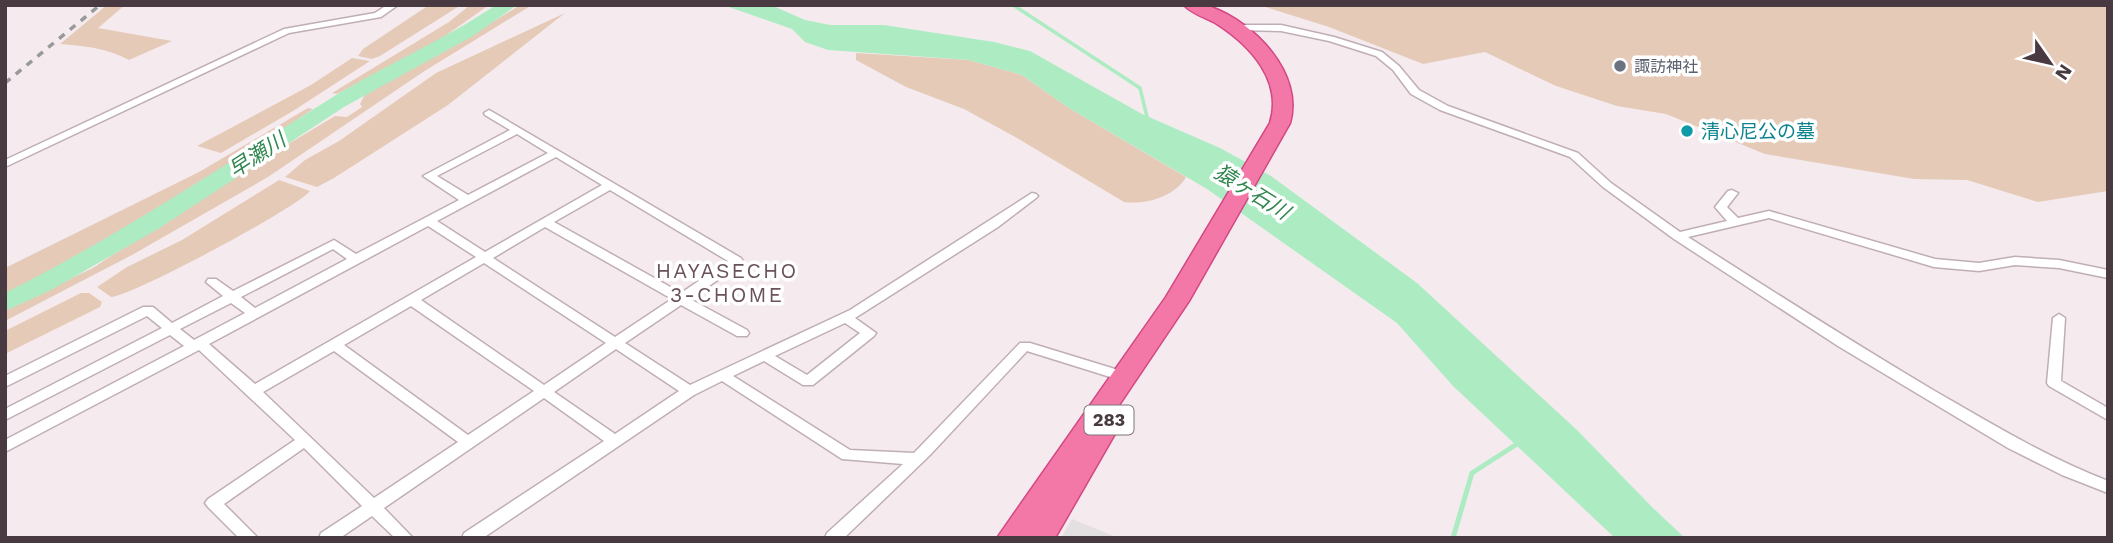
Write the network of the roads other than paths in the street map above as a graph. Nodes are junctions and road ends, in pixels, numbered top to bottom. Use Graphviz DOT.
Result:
graph roads {
  1 [pos="394,5"];
  2 [pos="1193,5"];
  3 [pos="1236,28"];
  4 [pos="489,113"];
  5 [pos="517,130"];
  6 [pos="556,153"];
  7 [pos="5,164"];
  8 [pos="610,185"];
  9 [pos="1732,193"];
  10 [pos="1032,196"];
  11 [pos="467,200"];
  12 [pos="428,221"];
  13 [pos="1734,221"];
  14 [pos="546,222"];
  15 [pos="1678,236"];
  16 [pos="485,258"];
  17 [pos="356,260"];
  18 [pos="2108,274"];
  19 [pos="212,282"];
  20 [pos="232,297"];
  21 [pos="681,299"];
  22 [pos="412,300"];
  23 [pos="1176,301"];
  24 [pos="255,314"];
  25 [pos="846,317"];
  26 [pos="2059,318"];
  27 [pos="171,329"];
  28 [pos="742,333"];
  29 [pos="615,343"];
  30 [pos="197,345"];
  31 [pos="335,345"];
  32 [pos="765,356"];
  33 [pos="722,375"];
  34 [pos="1123,376"];
  35 [pos="5,382"];
  36 [pos="254,391"];
  37 [pos="689,391"];
  38 [pos="544,392"];
  39 [pos="5,415"];
  40 [pos="2108,415"];
  41 [pos="305,440"];
  42 [pos="615,441"];
  43 [pos="469,443"];
  44 [pos="5,447"];
  45 [pos="916,459"];
  46 [pos="2108,487"];
  47 [pos="374,507"];
  48 [pos="250,538"];
  49 [pos="327,538"];
  50 [pos="405,538"];
  51 [pos="470,538"];
  52 [pos="833,538"];
  53 [pos="1012,538"];
  54 [pos="1039,538"];
  1 -- 7 [label="street"];
  2 -- 3 [label="highway, 283"];
  3 -- 15 [label="street"];
  3 -- 23 [label="highway, 283"];
  4 -- 5 [label="street"];
  5 -- 6 [label="street"];
  5 -- 11 [label="street"];
  6 -- 8 [label="street"];
  6 -- 11 [label="street"];
  8 -- 14 [label="street"];
  8 -- 21 [label="street"];
  9 -- 13 [label="street"];
  10 -- 25 [label="street"];
  11 -- 12 [label="street"];
  12 -- 16 [label="street"];
  12 -- 17 [label="street"];
  13 -- 15 [label="street"];
  13 -- 18 [label="street"];
  14 -- 16 [label="street"];
  14 -- 21 [label="street"];
  15 -- 46 [label="street"];
  16 -- 22 [label="street"];
  16 -- 29 [label="street"];
  17 -- 20 [label="street"];
  17 -- 24 [label="street"];
  19 -- 20 [label="street"];
  20 -- 24 [label="street"];
  20 -- 27 [label="street"];
  21 -- 28 [label="street"];
  21 -- 29 [label="street"];
  22 -- 31 [label="street"];
  22 -- 38 [label="street"];
  23 -- 34 [label="highway, 283"];
  23 -- 54 [label="highway, 283"];
  24 -- 30 [label="street"];
  25 -- 32 [label="street"];
  25 -- 32 [label="street"];
  26 -- 40 [label="street"];
  27 -- 30 [label="street"];
  27 -- 35 [label="street"];
  27 -- 39 [label="street"];
  29 -- 37 [label="street"];
  29 -- 38 [label="street"];
  30 -- 36 [label="street"];
  30 -- 44 [label="street"];
  31 -- 36 [label="street"];
  31 -- 43 [label="street"];
  32 -- 33 [label="street"];
  33 -- 37 [label="street"];
  33 -- 45 [label="street"];
  34 -- 45 [label="street"];
  34 -- 53 [label="highway, 283"];
  36 -- 41 [label="street"];
  37 -- 42 [label="street"];
  38 -- 42 [label="street"];
  38 -- 43 [label="street"];
  41 -- 47 [label="street"];
  41 -- 48 [label="street"];
  42 -- 51 [label="street"];
  43 -- 47 [label="street"];
  45 -- 52 [label="street"];
  47 -- 49 [label="street"];
  47 -- 50 [label="street"];
}
